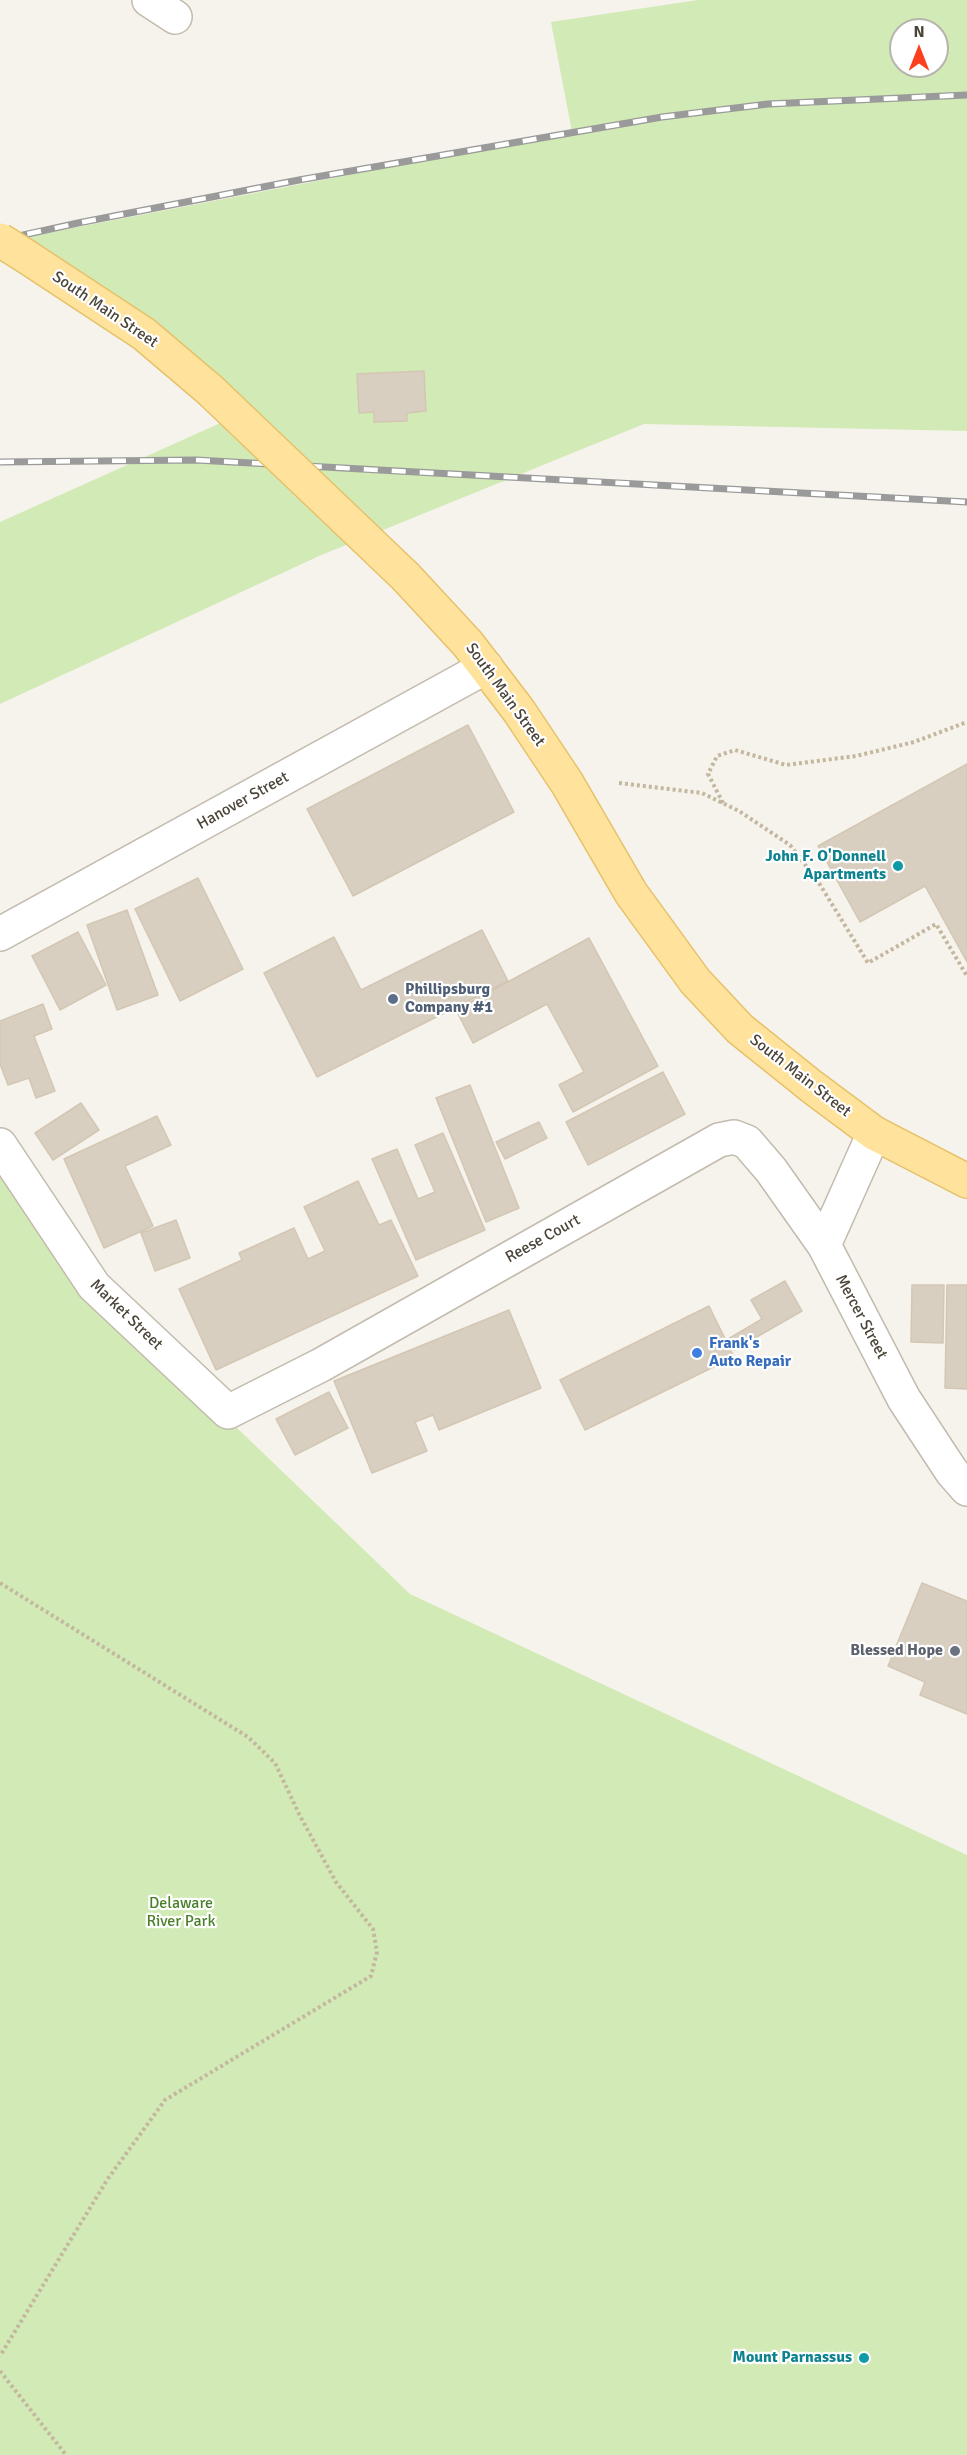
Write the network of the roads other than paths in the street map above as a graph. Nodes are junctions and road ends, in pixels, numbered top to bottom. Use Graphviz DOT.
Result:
graph roads {
  1 [pos="13,248"];
  2 [pos="486,667"];
  3 [pos="0,934"];
  4 [pos="874,1133"];
  5 [pos="0,1145"];
  6 [pos="967,1181"];
  7 [pos="824,1245"];
  8 [pos="228,1412"];
  9 [pos="967,1489"];
  1 -- 2 [label="main road, South Main Street, bridge"];
  2 -- 3 [label="street, Hanover Street"];
  2 -- 4 [label="main road, South Main Street"];
  4 -- 6 [label="main road, South Main Street"];
  4 -- 7 [label="street"];
  5 -- 8 [label="street, Market Street"];
  7 -- 8 [label="street, Reese Court"];
  7 -- 9 [label="street, Mercer Street"];
}
